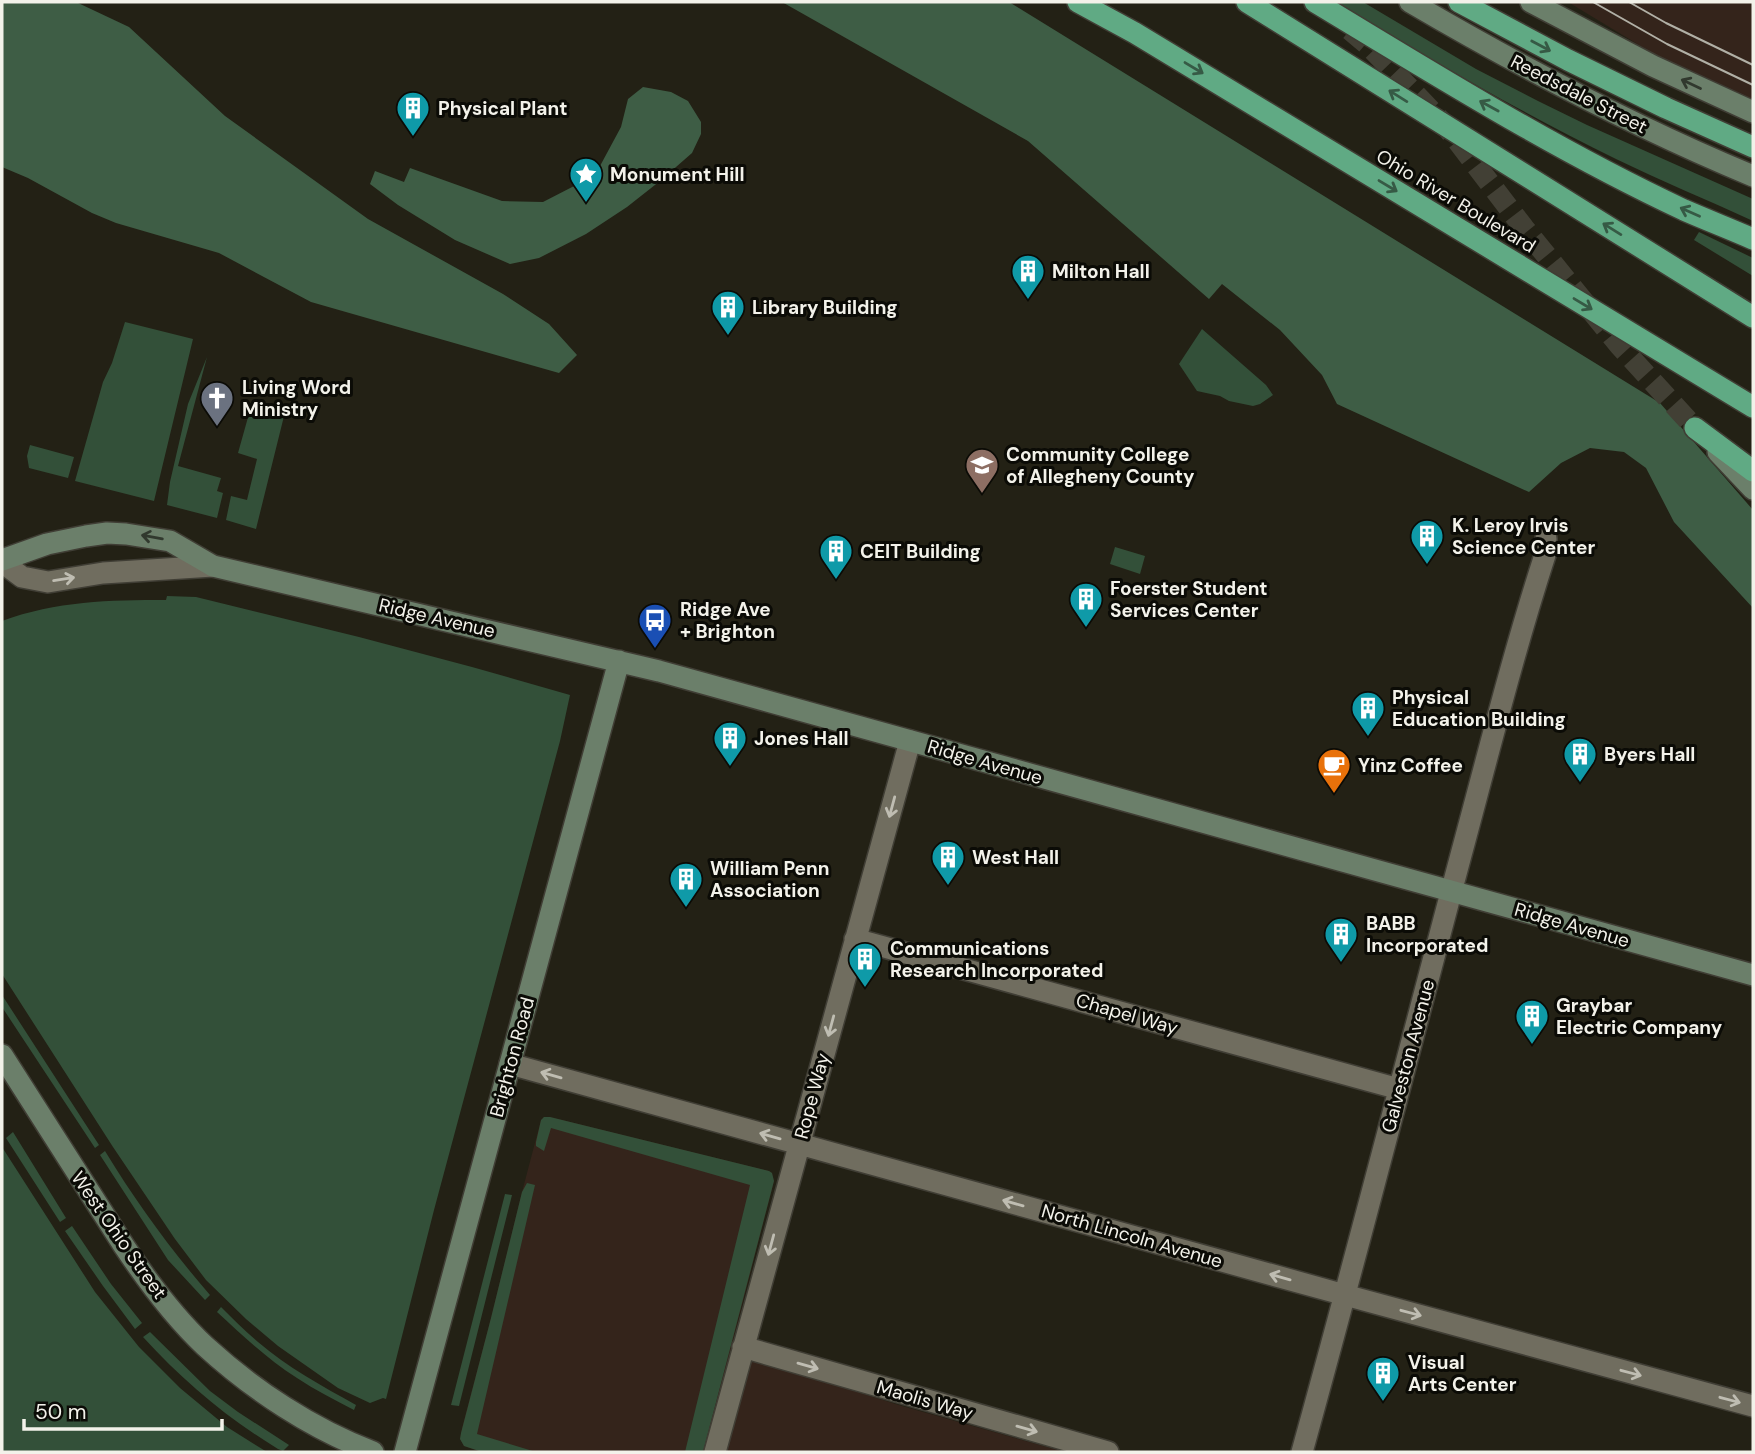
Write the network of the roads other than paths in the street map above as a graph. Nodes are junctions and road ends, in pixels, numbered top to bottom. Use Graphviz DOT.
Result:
graph roads {
  1 [pos="1078,2"];
  2 [pos="1090,2"];
  3 [pos="1247,2"];
  4 [pos="1315,2"];
  5 [pos="1410,2"];
  6 [pos="1459,2"];
  7 [pos="1531,2"];
  8 [pos="1135,33"];
  9 [pos="1753,112"];
  10 [pos="1753,147"];
  11 [pos="1753,176"];
  12 [pos="1753,239"];
  13 [pos="1753,317"];
  14 [pos="1753,407"];
  15 [pos="1695,428"];
  16 [pos="1753,471"];
  17 [pos="1753,489"];
  18 [pos="1546,540"];
  19 [pos="2,561"];
  20 [pos="213,566"];
  21 [pos="619,661"];
  22 [pos="910,741"];
  23 [pos="1451,891"];
  24 [pos="855,939"];
  25 [pos="1753,975"];
  26 [pos="2,1055"];
  27 [pos="510,1064"];
  28 [pos="1399,1089"];
  29 [pos="799,1144"];
  30 [pos="1345,1295"];
  31 [pos="743,1347"];
  32 [pos="1753,1406"];
  33 [pos="373,1452"];
  34 [pos="405,1452"];
  35 [pos="715,1452"];
  36 [pos="1108,1452"];
  37 [pos="1302,1452"];
  1 -- 8 [label="highway"];
  2 -- 8 [label="highway"];
  13 -- 3 [label="highway, one-way"];
  12 -- 4 [label="highway, one-way"];
  5 -- 11 [label="main road, Reedsdale Street"];
  6 -- 10 [label="highway, one-way"];
  9 -- 7 [label="main road, one-way"];
  8 -- 14 [label="highway, Ohio River Boulevard, one-way"];
  15 -- 16 [label="highway"];
  15 -- 17 [label="main road"];
  18 -- 23 [label="street, Galveston Avenue"];
  19 -- 20 [label="street, Ridge Avenue, one-way"];
  20 -- 19 [label="main road, Ridge Avenue, one-way"];
  20 -- 21 [label="main road, Ridge Avenue"];
  21 -- 22 [label="main road, Ridge Avenue"];
  21 -- 27 [label="main road, Brighton Road"];
  22 -- 23 [label="main road, Ridge Avenue"];
  22 -- 24 [label="street, Rope Way, one-way"];
  23 -- 25 [label="main road, Ridge Avenue"];
  23 -- 28 [label="street, Galveston Avenue"];
  24 -- 28 [label="street, Chapel Way"];
  24 -- 29 [label="street, Rope Way, one-way"];
  26 -- 33 [label="main road, West Ohio Street"];
  29 -- 27 [label="street, North Lincoln Avenue, one-way"];
  27 -- 34 [label="main road, Brighton Road"];
  28 -- 30 [label="street, Galveston Avenue"];
  30 -- 29 [label="street, North Lincoln Avenue, one-way"];
  29 -- 31 [label="street, Rope Way, one-way"];
  30 -- 32 [label="street, North Lincoln Avenue, one-way"];
  30 -- 37 [label="street, Galveston Avenue"];
  31 -- 35 [label="street, Rope Way"];
  31 -- 36 [label="street, Maolis Way, one-way"];
}
